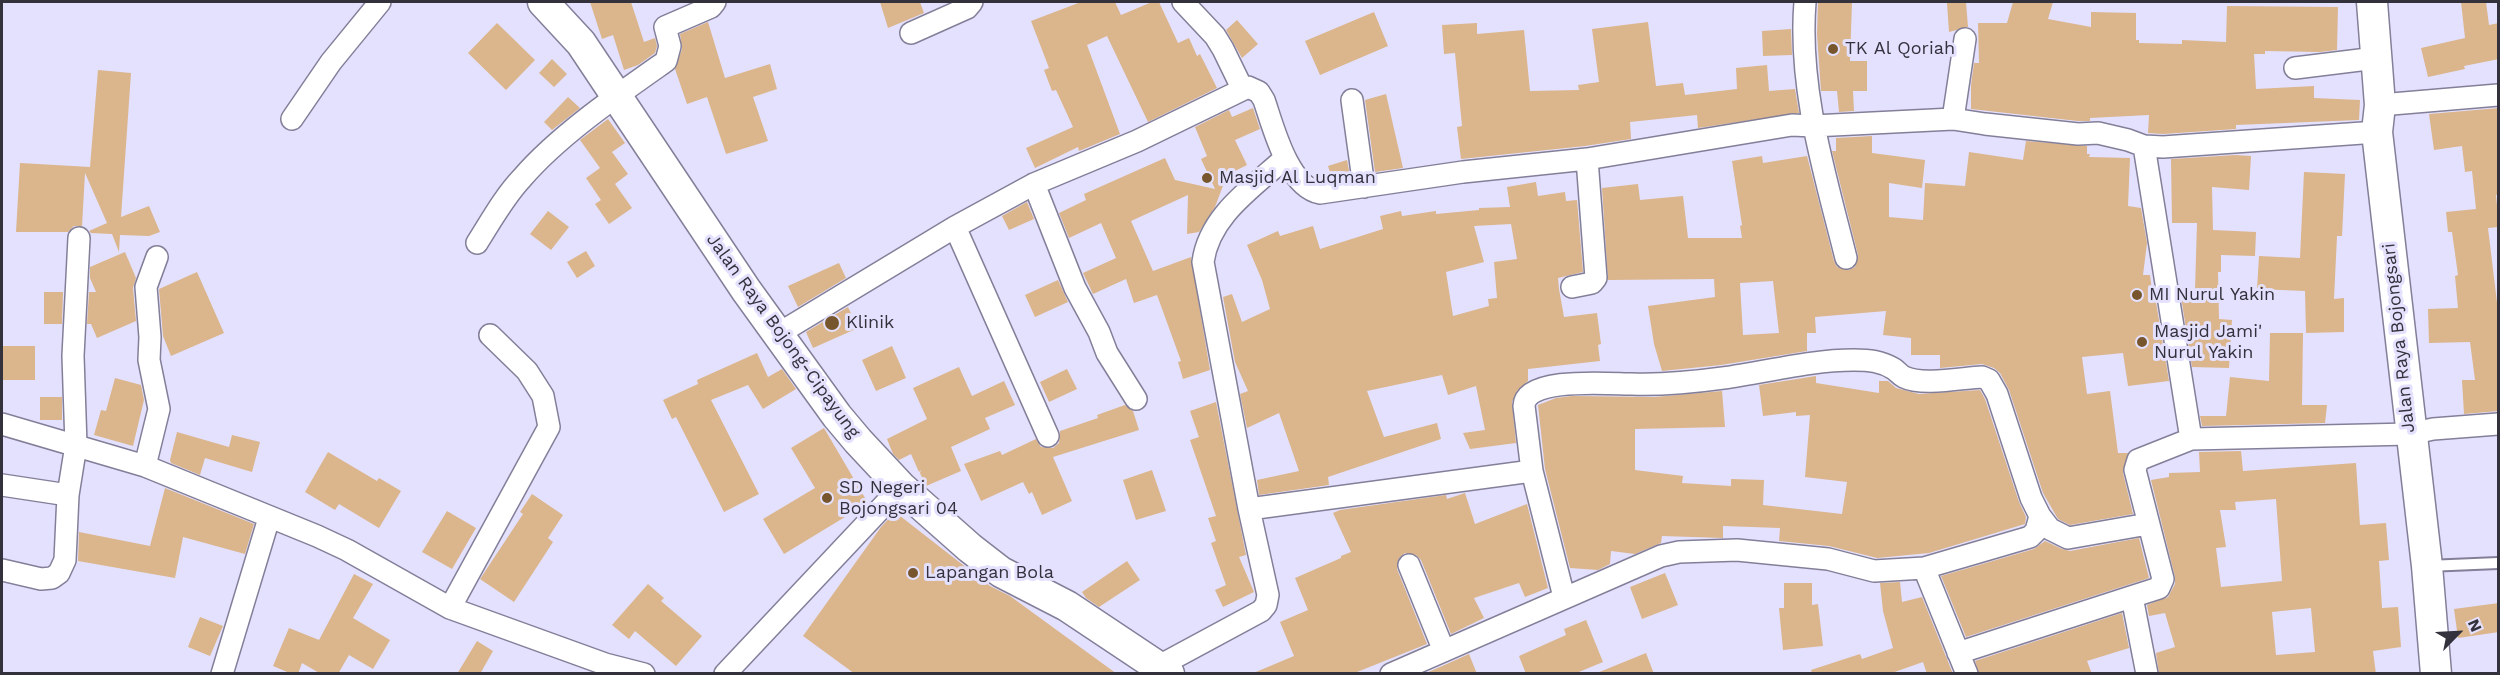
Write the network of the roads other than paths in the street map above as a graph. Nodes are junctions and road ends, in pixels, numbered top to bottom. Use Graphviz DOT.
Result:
graph roads {
  1 [pos="380,2"];
  2 [pos="715,2"];
  3 [pos="972,2"];
  4 [pos="1183,2"];
  5 [pos="1805,2"];
  6 [pos="2372,2"];
  7 [pos="553,4"];
  8 [pos="911,33"];
  9 [pos="1965,39"];
  10 [pos="2376,58"];
  11 [pos="2295,68"];
  12 [pos="1242,88"];
  13 [pos="2499,94"];
  14 [pos="616,96"];
  15 [pos="1352,100"];
  16 [pos="292,118"];
  17 [pos="1953,118"];
  18 [pos="2378,118"];
  19 [pos="1813,126"];
  20 [pos="2144,146"];
  21 [pos="1284,159"];
  22 [pos="1587,159"];
  23 [pos="1034,184"];
  24 [pos="1364,187"];
  25 [pos="955,227"];
  26 [pos="79,238"];
  27 [pos="477,243"];
  28 [pos="157,257"];
  29 [pos="1846,258"];
  30 [pos="1572,287"];
  31 [pos="778,334"];
  32 [pos="490,335"];
  33 [pos="1136,399"];
  34 [pos="2,424"];
  35 [pos="2499,424"];
  36 [pos="2410,434"];
  37 [pos="1048,436"];
  38 [pos="2191,439"];
  39 [pos="76,444"];
  40 [pos="145,466"];
  41 [pos="1532,471"];
  42 [pos="2,485"];
  43 [pos="902,487"];
  44 [pos="68,495"];
  45 [pos="1249,509"];
  46 [pos="2040,516"];
  47 [pos="270,518"];
  48 [pos="2148,524"];
  49 [pos="2499,563"];
  50 [pos="1409,565"];
  51 [pos="2427,566"];
  52 [pos="1924,568"];
  53 [pos="2,570"];
  54 [pos="2134,596"];
  55 [pos="1564,597"];
  56 [pos="450,608"];
  57 [pos="1444,651"];
  58 [pos="1958,653"];
  59 [pos="599,669"];
  60 [pos="1164,670"];
  61 [pos="222,674"];
  62 [pos="644,674"];
  63 [pos="725,674"];
  64 [pos="1391,674"];
  65 [pos="1967,674"];
  66 [pos="2147,674"];
  67 [pos="2436,674"];
  1 -- 16 [label="street"];
  2 -- 14 [label="street"];
  3 -- 8 [label="street"];
  4 -- 12 [label="street"];
  5 -- 19 [label="street"];
  6 -- 10 [label="street, Jalan Raya Bojongsari"];
  7 -- 14 [label="street, Jalan Raya Bojong-Cipayung"];
  9 -- 17 [label="street"];
  10 -- 11 [label="street"];
  10 -- 18 [label="street, Jalan Raya Bojongsari"];
  12 -- 21 [label="street"];
  12 -- 23 [label="street"];
  13 -- 18 [label="street"];
  14 -- 27 [label="street"];
  14 -- 31 [label="street, Jalan Raya Bojong-Cipayung"];
  15 -- 24 [label="street"];
  17 -- 19 [label="street"];
  17 -- 20 [label="street"];
  18 -- 20 [label="street"];
  18 -- 36 [label="street, Jalan Raya Bojongsari"];
  19 -- 22 [label="street"];
  19 -- 29 [label="street"];
  20 -- 38 [label="street"];
  21 -- 24 [label="street"];
  21 -- 45 [label="street"];
  22 -- 24 [label="street"];
  22 -- 30 [label="street"];
  23 -- 25 [label="street"];
  23 -- 33 [label="street"];
  25 -- 31 [label="street"];
  25 -- 37 [label="street"];
  26 -- 39 [label="street"];
  28 -- 40 [label="street"];
  31 -- 43 [label="street, Jalan Raya Bojong-Cipayung"];
  32 -- 56 [label="street"];
  34 -- 39 [label="street"];
  35 -- 36 [label="street"];
  36 -- 38 [label="street"];
  36 -- 51 [label="street, Jalan Raya Bojongsari"];
  38 -- 48 [label="street"];
  39 -- 40 [label="street"];
  39 -- 44 [label="street"];
  40 -- 47 [label="street"];
  41 -- 45 [label="street"];
  41 -- 46 [label="street"];
  41 -- 55 [label="street"];
  42 -- 44 [label="street"];
  43 -- 60 [label="street, Jalan Raya Bojong-Cipayung"];
  43 -- 63 [label="street"];
  44 -- 53 [label="street"];
  45 -- 60 [label="street"];
  46 -- 48 [label="street"];
  46 -- 52 [label="street"];
  47 -- 56 [label="street"];
  47 -- 61 [label="street"];
  48 -- 54 [label="street"];
  49 -- 51 [label="lane"];
  50 -- 57 [label="street"];
  51 -- 67 [label="street, Jalan Raya Bojongsari"];
  52 -- 55 [label="street"];
  52 -- 58 [label="street"];
  54 -- 58 [label="street"];
  54 -- 66 [label="street"];
  55 -- 57 [label="street"];
  56 -- 59 [label="street"];
  57 -- 64 [label="street"];
  58 -- 65 [label="street"];
  59 -- 62 [label="street"];
}
